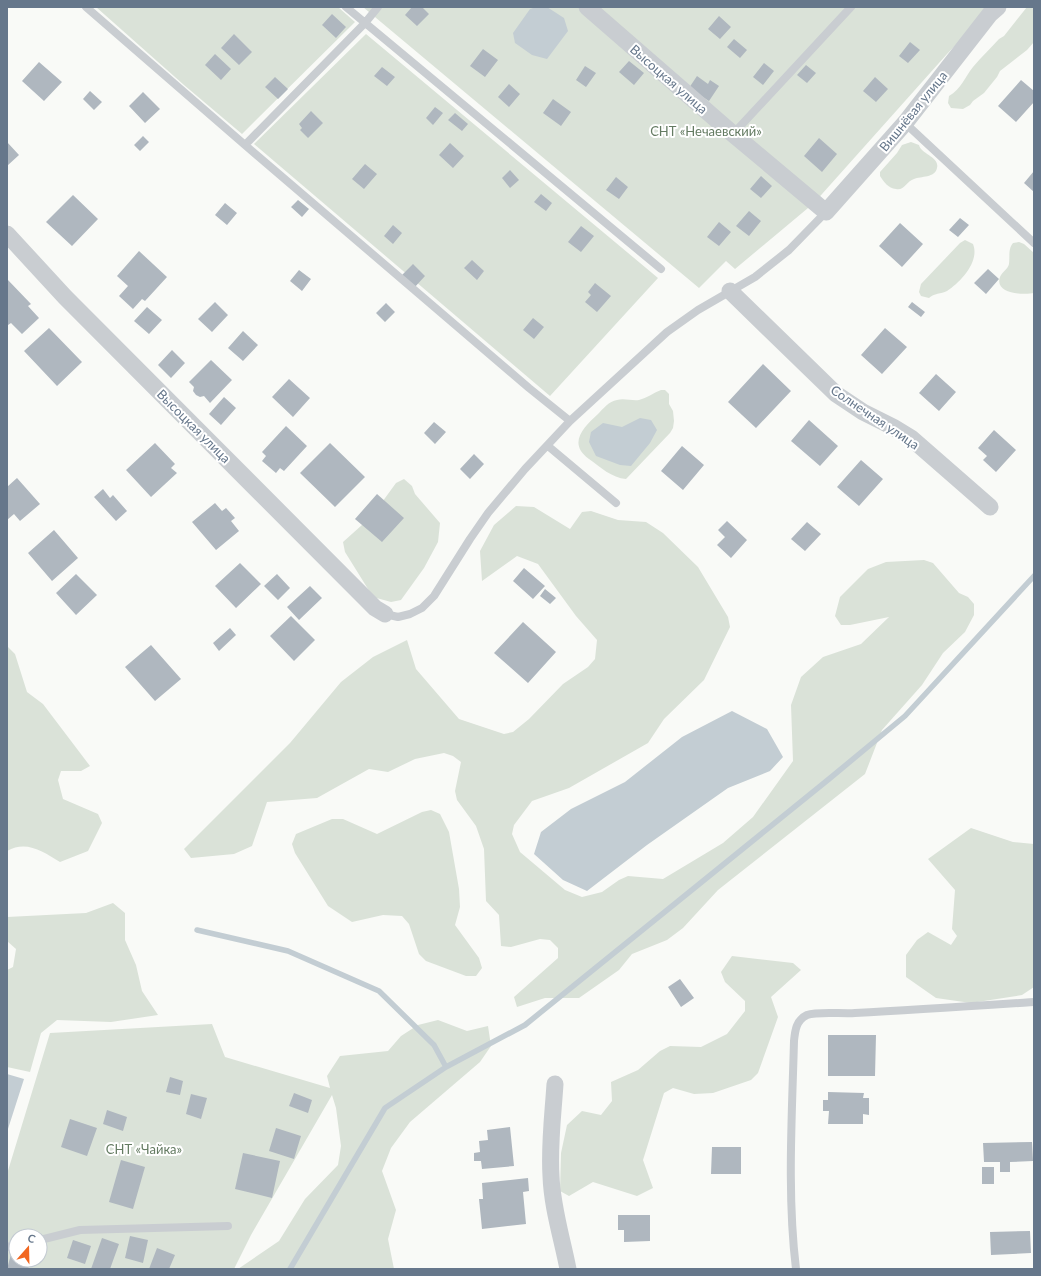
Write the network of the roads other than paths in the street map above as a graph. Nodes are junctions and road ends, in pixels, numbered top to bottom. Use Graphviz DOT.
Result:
graph roads {
  1 [pos="86,7"];
  2 [pos="346,7"];
  3 [pos="378,7"];
  4 [pos="587,7"];
  5 [pos="851,7"];
  6 [pos="998,7"];
  7 [pos="364,23"];
  8 [pos="906,123"];
  9 [pos="733,134"];
  10 [pos="245,145"];
  11 [pos="826,212"];
  12 [pos="7,234"];
  13 [pos="1034,243"];
  14 [pos="661,269"];
  15 [pos="730,291"];
  16 [pos="570,421"];
  17 [pos="548,446"];
  18 [pos="616,503"];
  19 [pos="990,507"];
  20 [pos="385,614"];
  21 [pos="1034,1002"];
  22 [pos="555,1084"];
  23 [pos="228,1226"];
  24 [pos="48,1238"];
  25 [pos="568,1269"];
  26 [pos="796,1269"];
  1 -- 10 [label="lane"];
  2 -- 7 [label="lane"];
  3 -- 7 [label="lane"];
  4 -- 9 [label="street, Высоцкая улица"];
  5 -- 9 [label="lane"];
  6 -- 8 [label="street, Вишнёвая улица"];
  7 -- 10 [label="lane"];
  7 -- 14 [label="lane"];
  8 -- 11 [label="street, Вишнёвая улица"];
  8 -- 13 [label="lane"];
  9 -- 11 [label="street, Высоцкая улица"];
  10 -- 16 [label="lane"];
  11 -- 15 [label="lane"];
  12 -- 20 [label="street, Высоцкая улица"];
  15 -- 16 [label="lane"];
  15 -- 19 [label="street, Солнечная улица"];
  16 -- 17 [label="lane"];
  17 -- 18 [label="lane"];
  17 -- 20 [label="lane"];
  21 -- 26 [label="lane"];
  22 -- 25 [label="street"];
  23 -- 24 [label="lane"];
}
